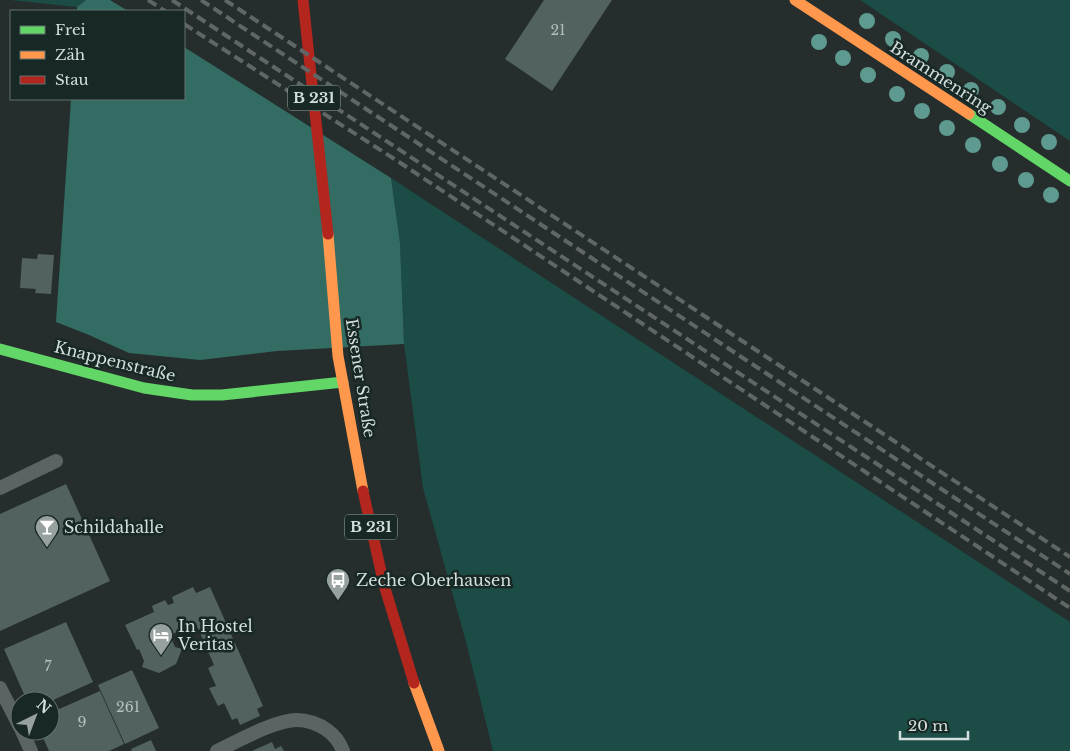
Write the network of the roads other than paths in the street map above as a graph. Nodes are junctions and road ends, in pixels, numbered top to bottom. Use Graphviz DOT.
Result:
graph roads {
  1 [pos="303,0"];
  2 [pos="795,0"];
  3 [pos="1070,181"];
  4 [pos="0,350"];
  5 [pos="343,382"];
  6 [pos="56,461"];
  7 [pos="0,488"];
  8 [pos="0,688"];
  9 [pos="10,708"];
  10 [pos="217,751"];
  11 [pos="343,751"];
  12 [pos="439,751"];
  1 -- 5 [label="main road, Essener Straße / B 231"];
  2 -- 3 [label="main road, Brammenring"];
  4 -- 5 [label="main road, Knappenstraße"];
  5 -- 12 [label="main road, Essener Straße / B 231"];
  6 -- 7 [label="lane"];
  8 -- 9 [label="lane"];
  10 -- 11 [label="lane"];
}
